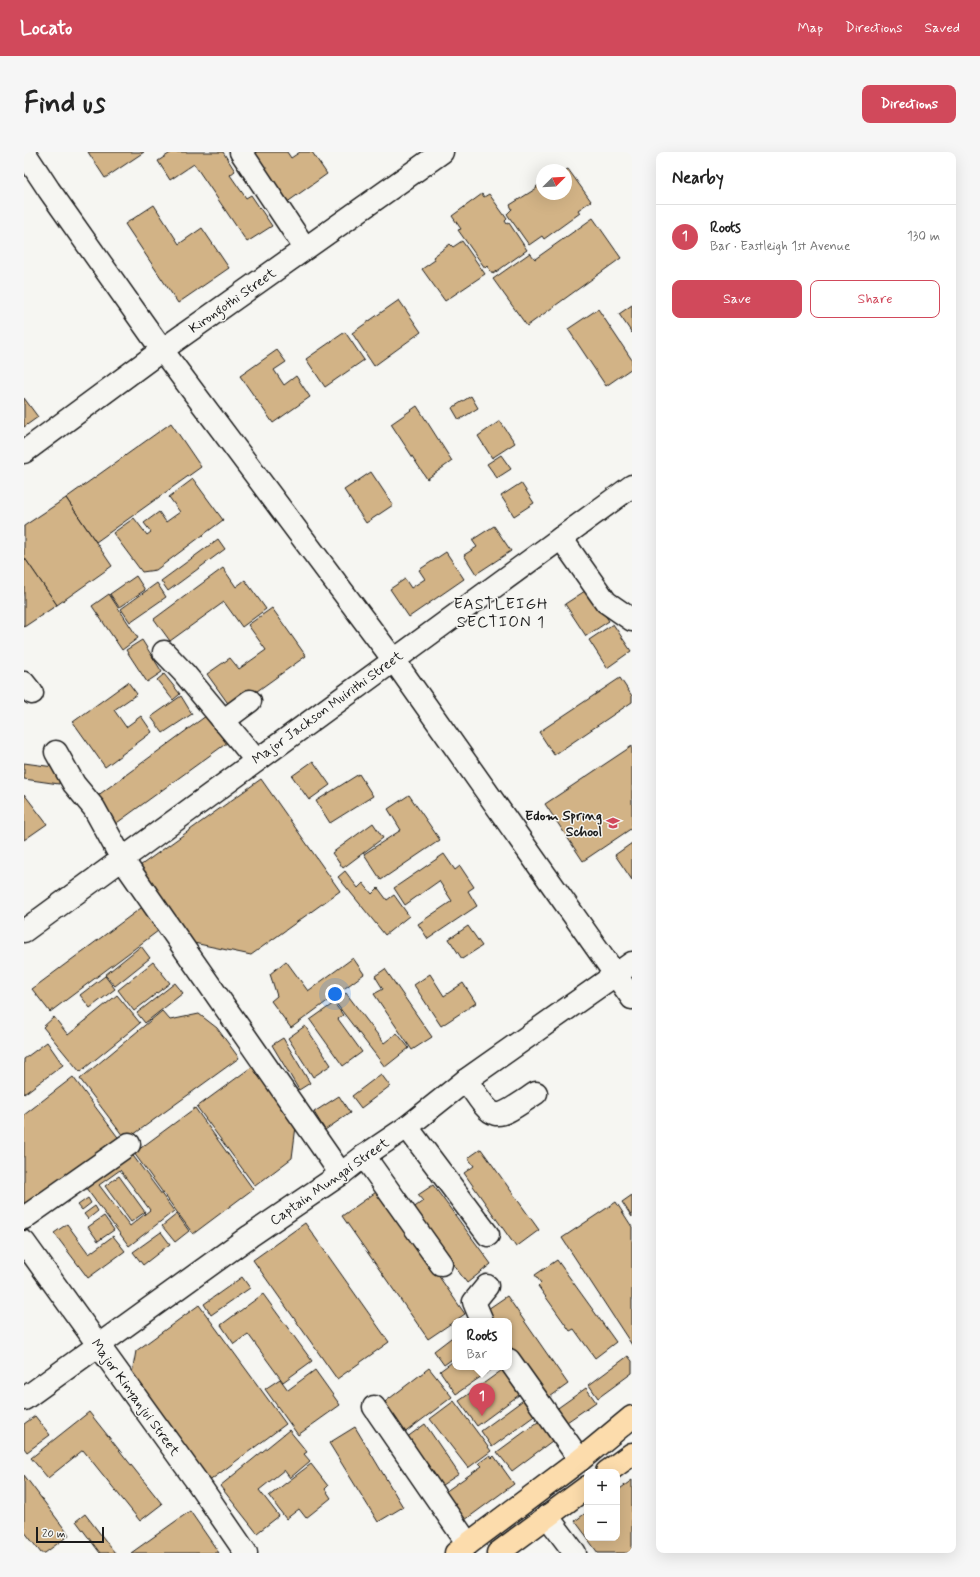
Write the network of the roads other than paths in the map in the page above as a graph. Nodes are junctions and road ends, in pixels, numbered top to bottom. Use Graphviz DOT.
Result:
graph roads {
  1 [pos="24,152"];
  2 [pos="241,152"];
  3 [pos="442,152"];
  4 [pos="306,248"];
  5 [pos="162,350"];
  6 [pos="24,452"];
  7 [pos="632,486"];
  8 [pos="561,538"];
  9 [pos="632,620"];
  10 [pos="164,652"];
  11 [pos="393,659"];
  12 [pos="250,702"];
  13 [pos="223,721"];
  14 [pos="56,752"];
  15 [pos="256,760"];
  16 [pos="122,859"];
  17 [pos="24,931"];
  18 [pos="624,968"];
  19 [pos="632,998"];
  20 [pos="466,1080"];
  21 [pos="536,1092"];
  22 [pos="407,1127"];
  23 [pos="129,1144"];
  24 [pos="364,1156"];
  25 [pos="341,1174"];
  26 [pos="24,1218"];
  27 [pos="488,1235"];
  28 [pos="24,1242"];
  29 [pos="441,1264"];
  30 [pos="487,1286"];
  31 [pos="481,1318"];
  32 [pos="98,1347"];
  33 [pos="512,1364"];
  34 [pos="24,1399"];
  35 [pos="374,1407"];
  36 [pos="632,1417"];
  37 [pos="632,1454"];
  38 [pos="580,1460"];
  39 [pos="611,1469"];
  40 [pos="584,1489"];
  41 [pos="547,1516"];
  42 [pos="462,1549"];
  43 [pos="246,1553"];
  44 [pos="498,1553"];
  45 [pos="575,1553"];
  1 -- 5 [label="street"];
  2 -- 4 [label="street"];
  3 -- 4 [label="street, Kirongothi Street"];
  4 -- 5 [label="street, Kirongothi Street"];
  5 -- 6 [label="street, Kirongothi Street"];
  5 -- 11 [label="street"];
  7 -- 8 [label="street, Major Jackson Muirithi Street"];
  8 -- 9 [label="street"];
  8 -- 11 [label="street, Major Jackson Muirithi Street"];
  10 -- 13 [label="street"];
  11 -- 15 [label="street, Major Jackson Muirithi Street"];
  11 -- 18 [label="street"];
  12 -- 13 [label="street"];
  13 -- 15 [label="street"];
  14 -- 16 [label="street"];
  15 -- 16 [label="street, Major Jackson Muirithi Street"];
  16 -- 17 [label="street, Major Jackson Muirithi Street"];
  16 -- 25 [label="street"];
  18 -- 19 [label="street"];
  18 -- 20 [label="street, Captain Mungai Street"];
  20 -- 21 [label="street"];
  20 -- 22 [label="street, Captain Mungai Street"];
  22 -- 24 [label="street, Captain Mungai Street"];
  22 -- 27 [label="street"];
  23 -- 26 [label="street"];
  24 -- 25 [label="street, Captain Mungai Street"];
  24 -- 29 [label="street"];
  25 -- 32 [label="street, Captain Mungai Street"];
  28 -- 32 [label="street, Major Kinyanjui Street"];
  30 -- 31 [label="street"];
  32 -- 34 [label="street, Captain Mungai Street"];
  32 -- 43 [label="street, Major Kinyanjui Street"];
  33 -- 38 [label="street"];
  35 -- 42 [label="street"];
  36 -- 38 [label="main road"];
  37 -- 39 [label="main road"];
  38 -- 42 [label="main road"];
  40 -- 41 [label="main road"];
  41 -- 44 [label="main road"];
  41 -- 45 [label="street"];
}
